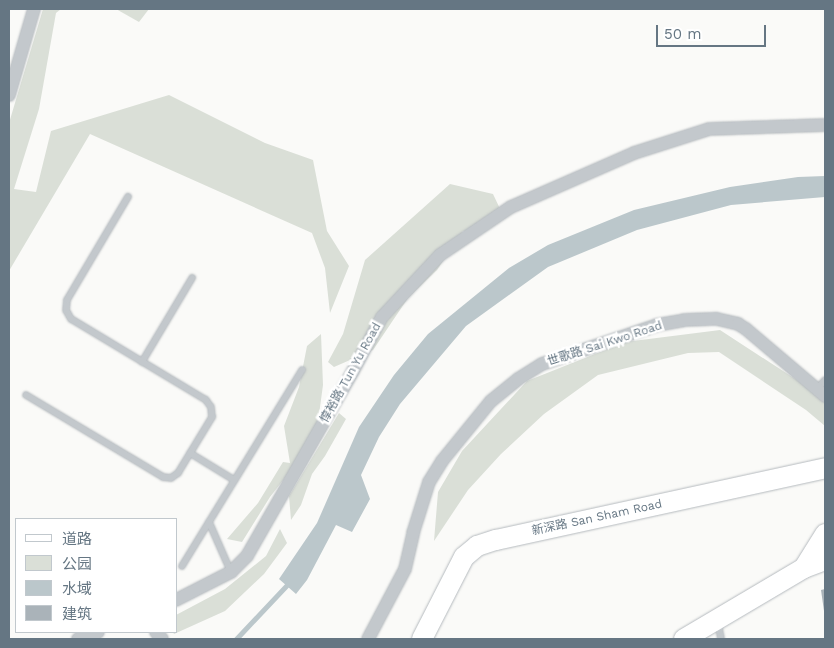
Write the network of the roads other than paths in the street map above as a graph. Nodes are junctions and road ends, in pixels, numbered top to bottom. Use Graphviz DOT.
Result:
graph roads {
  1 [pos="34,9"];
  2 [pos="9,95"];
  3 [pos="825,125"];
  4 [pos="128,197"];
  5 [pos="192,278"];
  6 [pos="142,362"];
  7 [pos="302,370"];
  8 [pos="823,388"];
  9 [pos="26,395"];
  10 [pos="190,453"];
  11 [pos="825,468"];
  12 [pos="234,480"];
  13 [pos="209,522"];
  14 [pos="825,534"];
  15 [pos="825,560"];
  16 [pos="182,566"];
  17 [pos="804,568"];
  18 [pos="232,572"];
  19 [pos="178,599"];
  20 [pos="719,630"];
  21 [pos="95,633"];
  22 [pos="78,639"];
  23 [pos="368,639"];
  24 [pos="422,639"];
  25 [pos="684,639"];
  1 -- 2 [label="street"];
  3 -- 18 [label="street, 惇裕路 Tun Yu Road"];
  4 -- 6 [label="lane"];
  5 -- 6 [label="lane"];
  6 -- 10 [label="lane"];
  7 -- 12 [label="lane"];
  8 -- 23 [label="street, 世歌路 Sai Kwo Road"];
  9 -- 10 [label="lane"];
  10 -- 12 [label="lane"];
  11 -- 24 [label="main road, 新深路 San Sham Road"];
  12 -- 13 [label="lane"];
  13 -- 16 [label="lane"];
  13 -- 18 [label="lane"];
  14 -- 17 [label="main road"];
  15 -- 17 [label="main road"];
  17 -- 20 [label="main road"];
  18 -- 19 [label="street, 惇裕路 Tun Yu Road"];
  20 -- 25 [label="main road"];
  21 -- 22 [label="street"];
}
